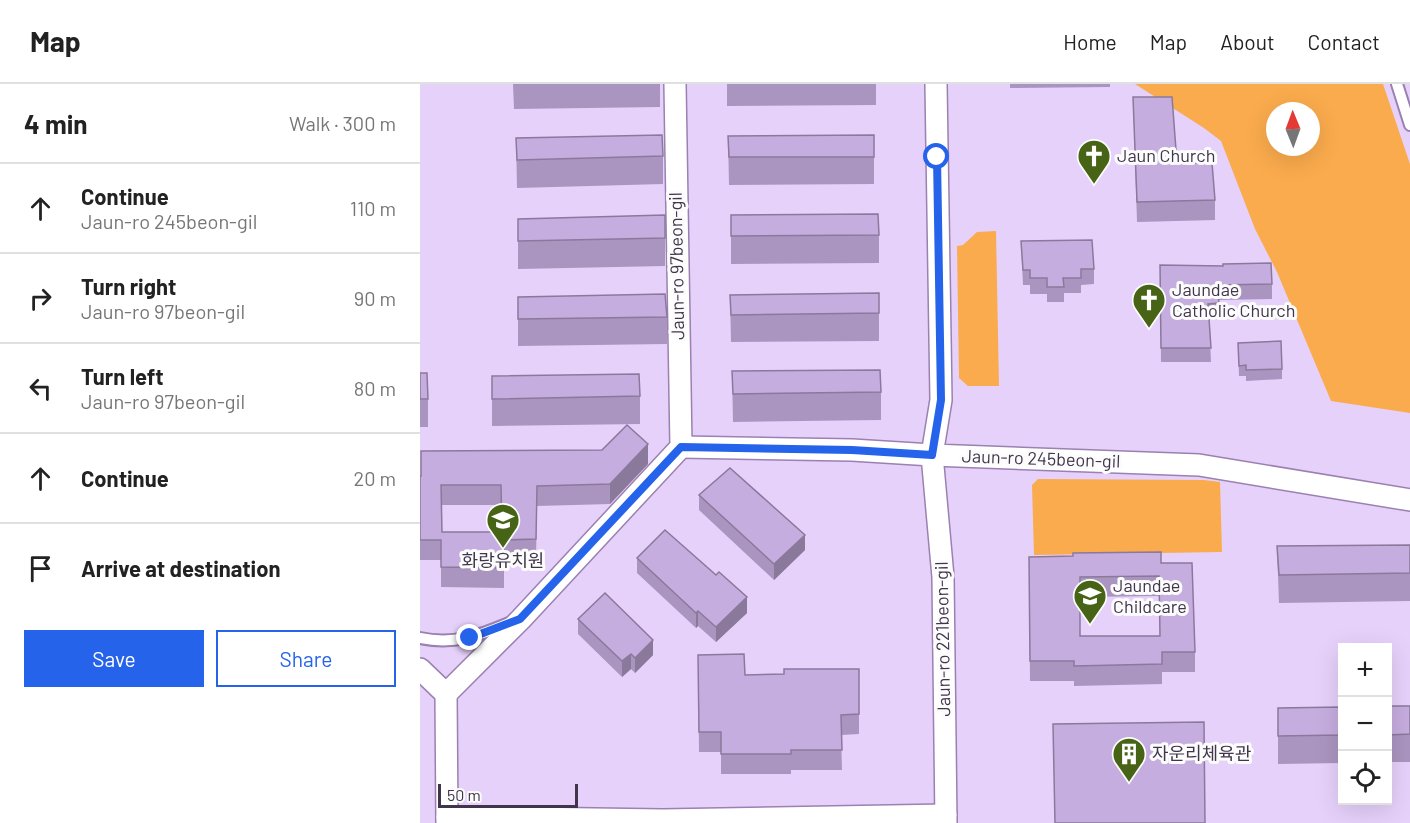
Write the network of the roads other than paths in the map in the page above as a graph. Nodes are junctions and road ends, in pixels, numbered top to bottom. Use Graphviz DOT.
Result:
graph roads {
  1 [pos="675,84"];
  2 [pos="936,84"];
  3 [pos="1396,84"];
  4 [pos="1410,125"];
  5 [pos="681,447"];
  6 [pos="932,455"];
  7 [pos="1410,500"];
  8 [pos="520,619"];
  9 [pos="420,638"];
  10 [pos="420,669"];
  11 [pos="446,694"];
  12 [pos="946,819"];
  13 [pos="447,820"];
  1 -- 5 [label="street, Jaun-ro 97beon-gil"];
  2 -- 6 [label="street"];
  3 -- 4 [label="lane"];
  5 -- 6 [label="street"];
  5 -- 8 [label="street"];
  6 -- 7 [label="street, Jaun-ro 245beon-gil"];
  6 -- 12 [label="street, Jaun-ro 221beon-gil"];
  8 -- 9 [label="lane"];
  8 -- 11 [label="street"];
  10 -- 11 [label="street"];
  11 -- 13 [label="street"];
  12 -- 13 [label="street"];
}
